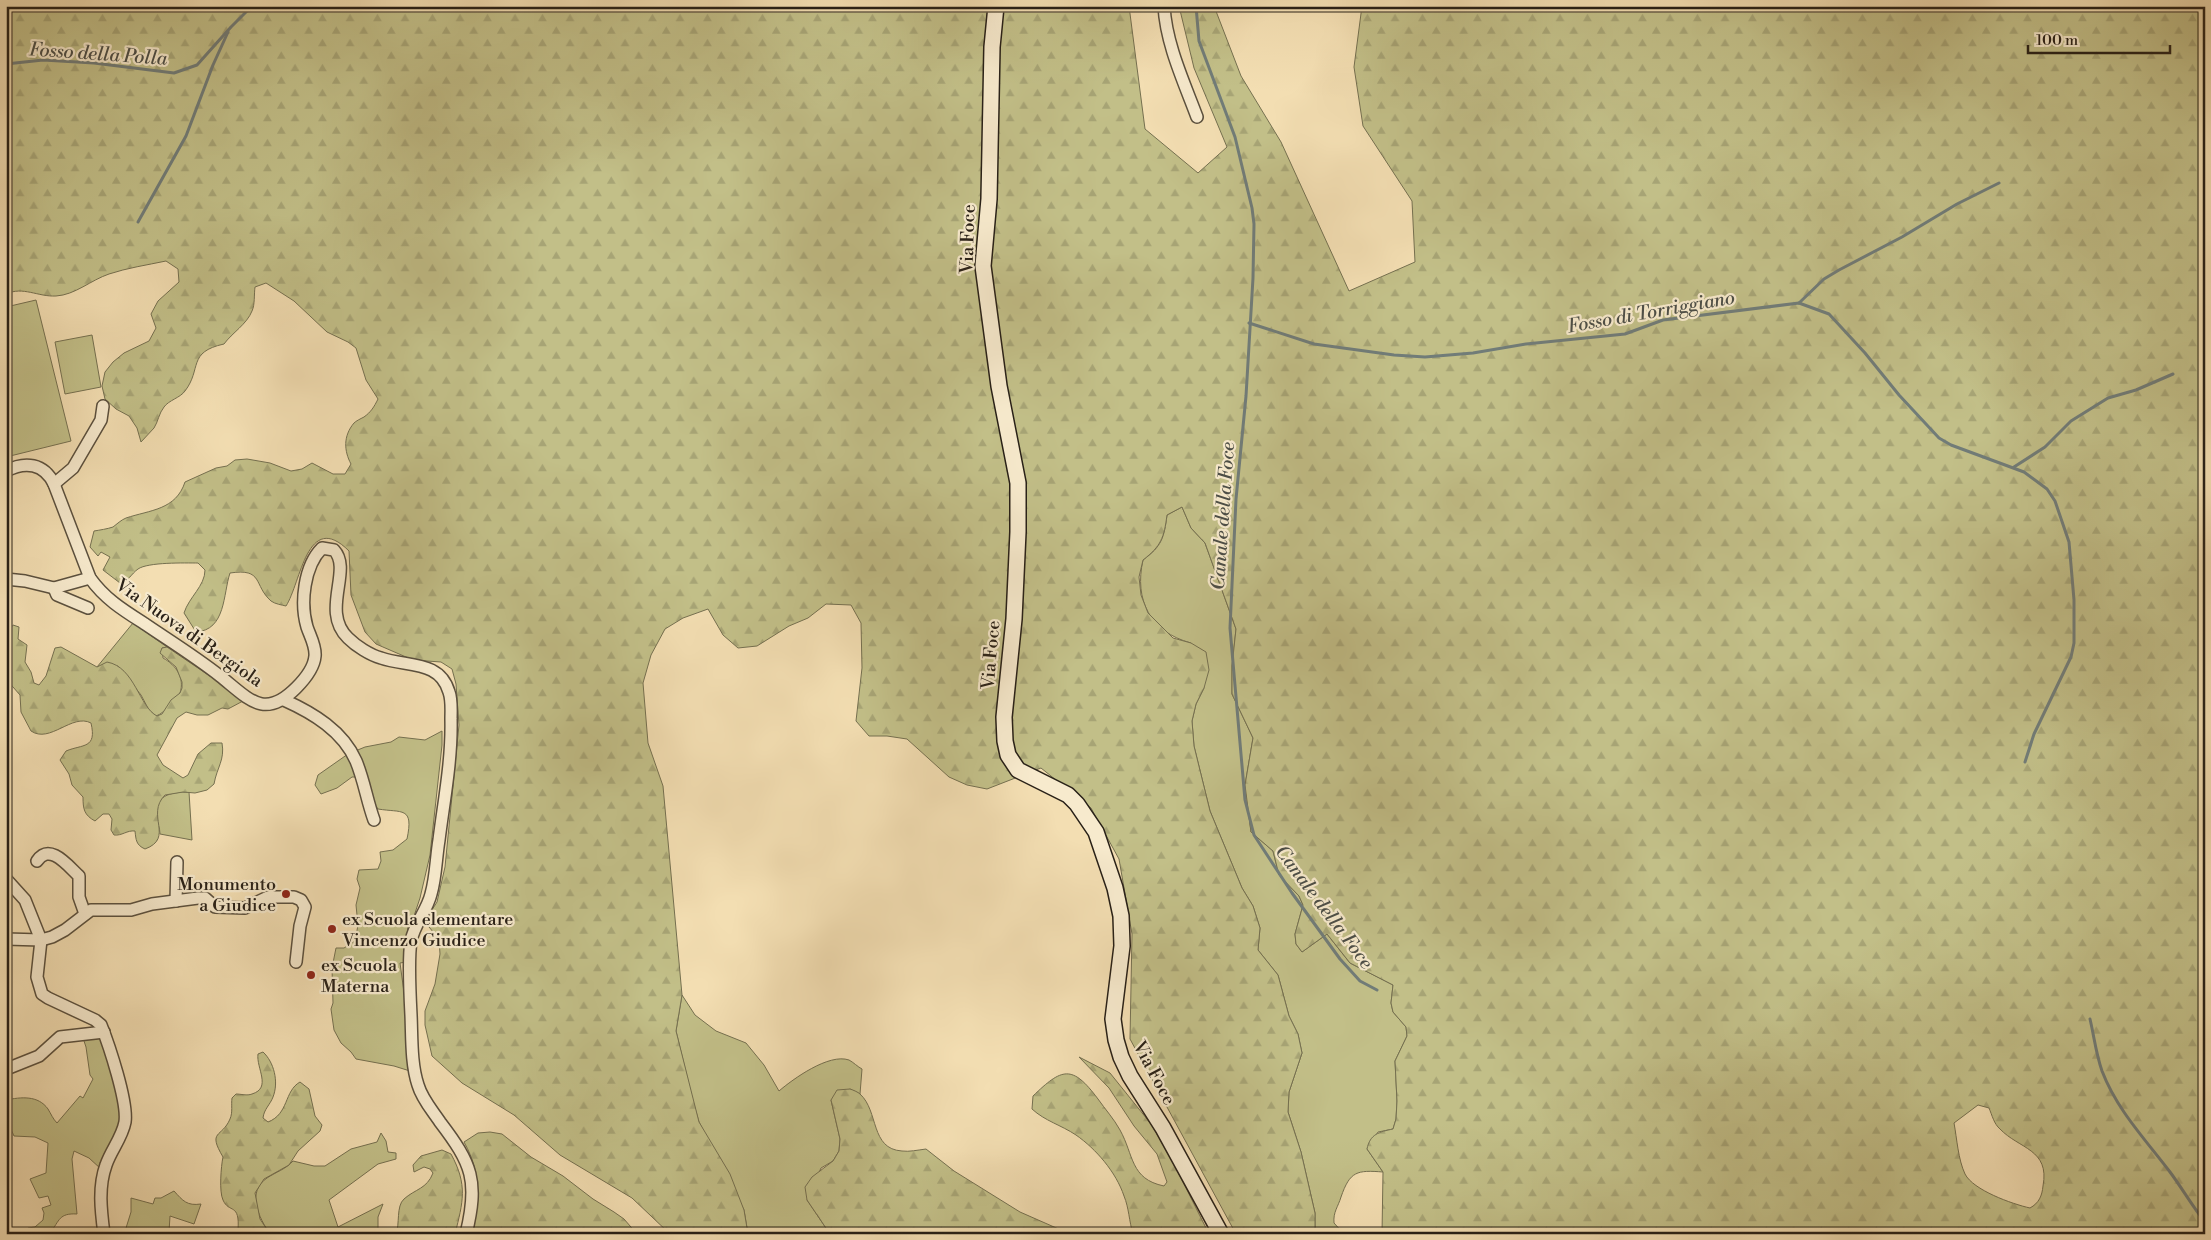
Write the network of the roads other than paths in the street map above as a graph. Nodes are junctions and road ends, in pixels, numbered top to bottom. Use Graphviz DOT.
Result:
graph roads {
  1 [pos="996,6"];
  2 [pos="1164,6"];
  3 [pos="1197,118"];
  4 [pos="103,406"];
  5 [pos="6,471"];
  6 [pos="54,484"];
  7 [pos="90,578"];
  8 [pos="6,579"];
  9 [pos="54,588"];
  10 [pos="88,608"];
  11 [pos="284,700"];
  12 [pos="374,820"];
  13 [pos="37,861"];
  14 [pos="177,862"];
  15 [pos="6,879"];
  16 [pos="11,894"];
  17 [pos="176,901"];
  18 [pos="85,914"];
  19 [pos="6,939"];
  20 [pos="41,940"];
  21 [pos="296,962"];
  22 [pos="104,1032"];
  23 [pos="6,1067"];
  24 [pos="104,1234"];
  25 [pos="466,1234"];
  26 [pos="1221,1234"];
  1 -- 26 [label="main road, Via Foce"];
  2 -- 3 [label="street"];
  4 -- 6 [label="street"];
  5 -- 6 [label="street, Via Nuova di Bergiola"];
  6 -- 7 [label="street, Via Nuova di Bergiola"];
  7 -- 9 [label="street"];
  7 -- 11 [label="street, Via Nuova di Bergiola"];
  8 -- 9 [label="street"];
  9 -- 10 [label="street"];
  11 -- 12 [label="street"];
  11 -- 25 [label="street"];
  13 -- 18 [label="street"];
  14 -- 17 [label="street"];
  15 -- 16 [label="street"];
  16 -- 20 [label="street"];
  17 -- 18 [label="street"];
  17 -- 21 [label="street"];
  18 -- 20 [label="street"];
  19 -- 20 [label="street"];
  20 -- 22 [label="street"];
  22 -- 23 [label="street"];
  22 -- 24 [label="street"];
}
